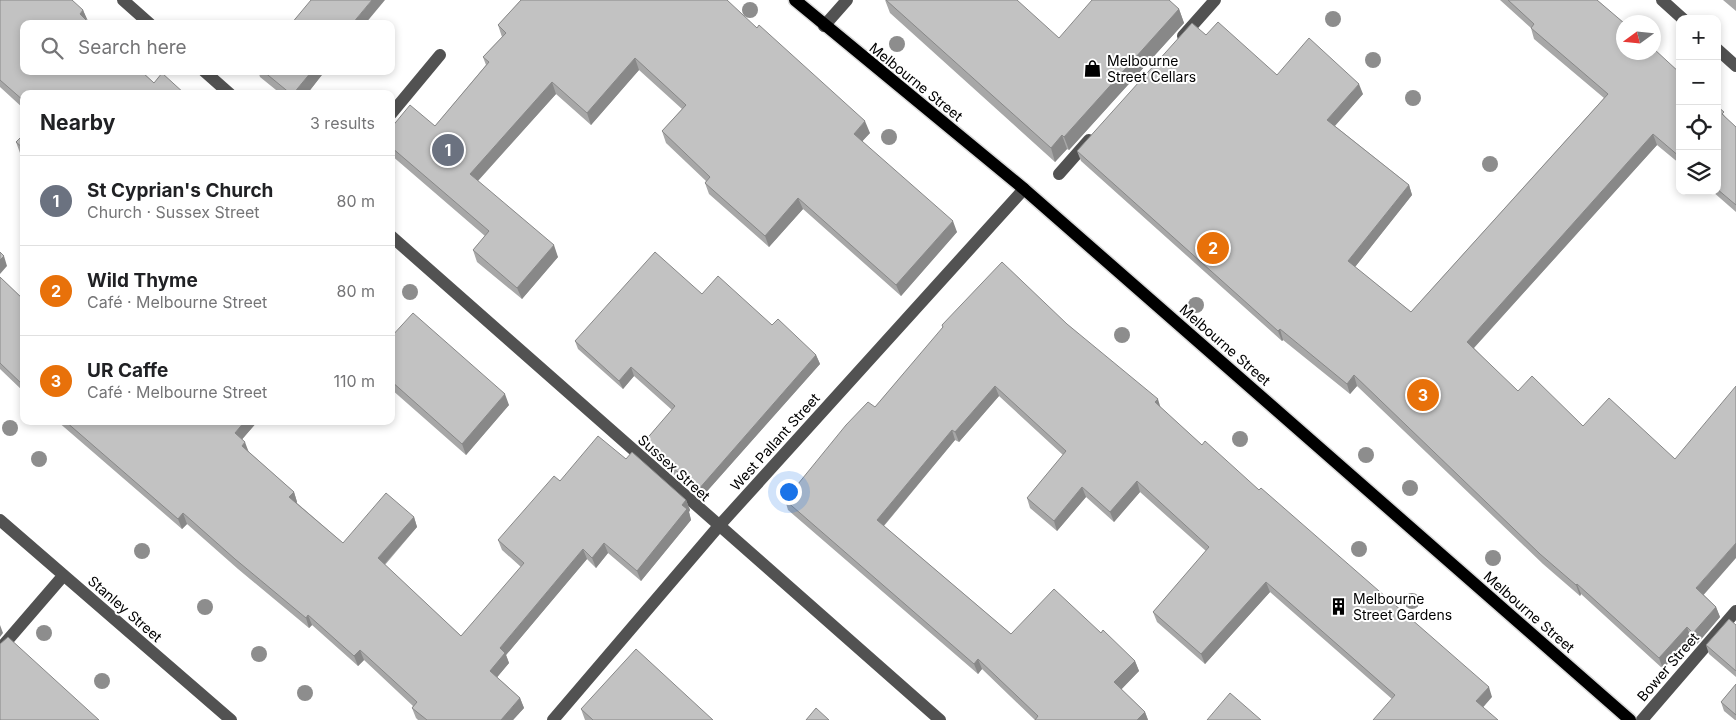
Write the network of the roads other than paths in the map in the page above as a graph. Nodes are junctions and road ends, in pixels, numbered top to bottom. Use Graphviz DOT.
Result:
graph roads {
  1 [pos="123,0"];
  2 [pos="795,0"];
  3 [pos="847,0"];
  4 [pos="1215,0"];
  5 [pos="1662,0"];
  6 [pos="1679,15"];
  7 [pos="146,20"];
  8 [pos="824,26"];
  9 [pos="1176,43"];
  10 [pos="1721,53"];
  11 [pos="440,55"];
  12 [pos="1736,66"];
  13 [pos="209,75"];
  14 [pos="225,90"];
  15 [pos="395,109"];
  16 [pos="1098,130"];
  17 [pos="1059,174"];
  18 [pos="1024,189"];
  19 [pos="395,240"];
  20 [pos="0,520"];
  21 [pos="718,527"];
  22 [pos="63,576"];
  23 [pos="1736,611"];
  24 [pos="0,649"];
  25 [pos="232,720"];
  26 [pos="553,720"];
  27 [pos="940,720"];
  28 [pos="1630,720"];
  29 [pos="1642,720"];
  1 -- 7 [label="street"];
  2 -- 8 [label="main road, Melbourne Street"];
  3 -- 8 [label="street"];
  4 -- 9 [label="street"];
  5 -- 6 [label="street"];
  8 -- 18 [label="main road, Melbourne Street"];
  10 -- 12 [label="street"];
  11 -- 15 [label="street"];
  13 -- 14 [label="street"];
  16 -- 17 [label="street"];
  18 -- 21 [label="street, West Pallant Street"];
  18 -- 28 [label="main road, Melbourne Street"];
  19 -- 21 [label="street, Sussex Street"];
  20 -- 22 [label="street, Stanley Street"];
  21 -- 26 [label="street, West Pallant Street"];
  21 -- 27 [label="street, Sussex Street"];
  22 -- 24 [label="street"];
  22 -- 25 [label="street, Stanley Street"];
  23 -- 29 [label="street, Bower Street"];
}
